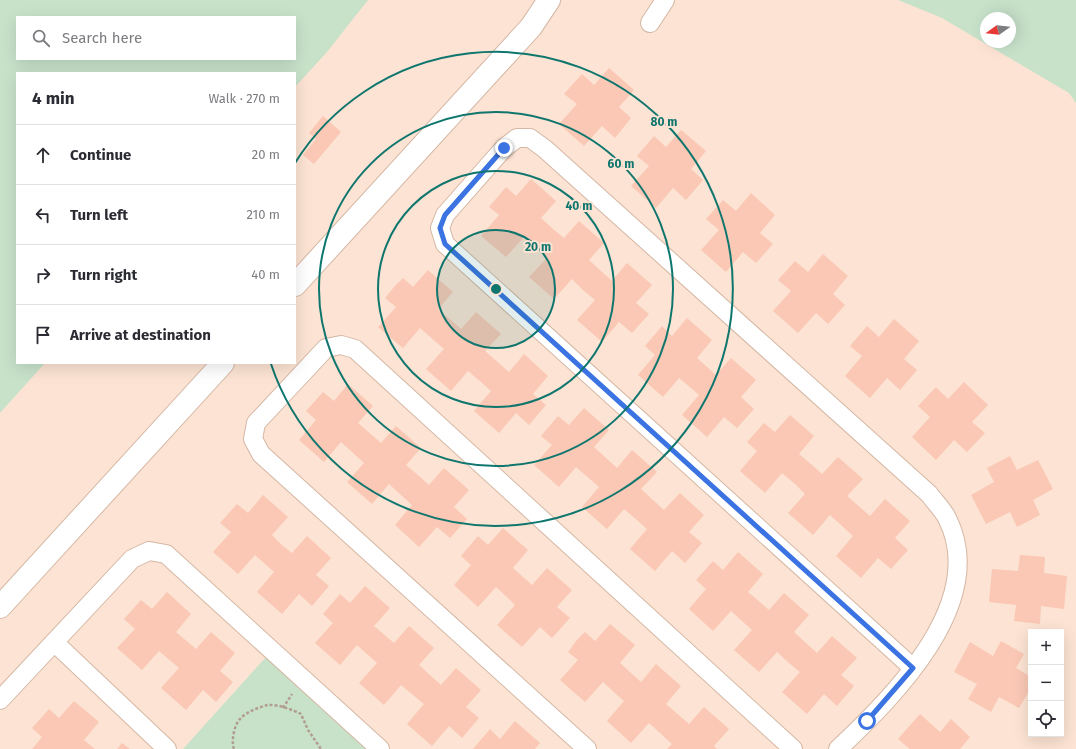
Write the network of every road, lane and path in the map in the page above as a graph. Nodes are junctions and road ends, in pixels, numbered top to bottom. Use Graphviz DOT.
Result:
graph roads {
  1 [pos="549,0"];
  2 [pos="665,0"];
  3 [pos="650,23"];
  4 [pos="296,284"];
  5 [pos="222,364"];
  6 [pos="0,608"];
  7 [pos="54,642"];
  8 [pos="913,668"];
  9 [pos="0,700"];
  10 [pos="167,749"];
  11 [pos="234,749"];
  12 [pos="321,749"];
  13 [pos="380,749"];
  14 [pos="587,749"];
  15 [pos="793,749"];
  16 [pos="838,749"];
  1 -- 4 [label="main road"];
  2 -- 3 [label="street"];
  5 -- 6 [label="main road"];
  7 -- 9 [label="street"];
  7 -- 10 [label="street"];
  7 -- 13 [label="street"];
  8 -- 8 [label="street"];
  8 -- 16 [label="street"];
  11 -- 12 [label="path"];
  14 -- 15 [label="street"];
}
